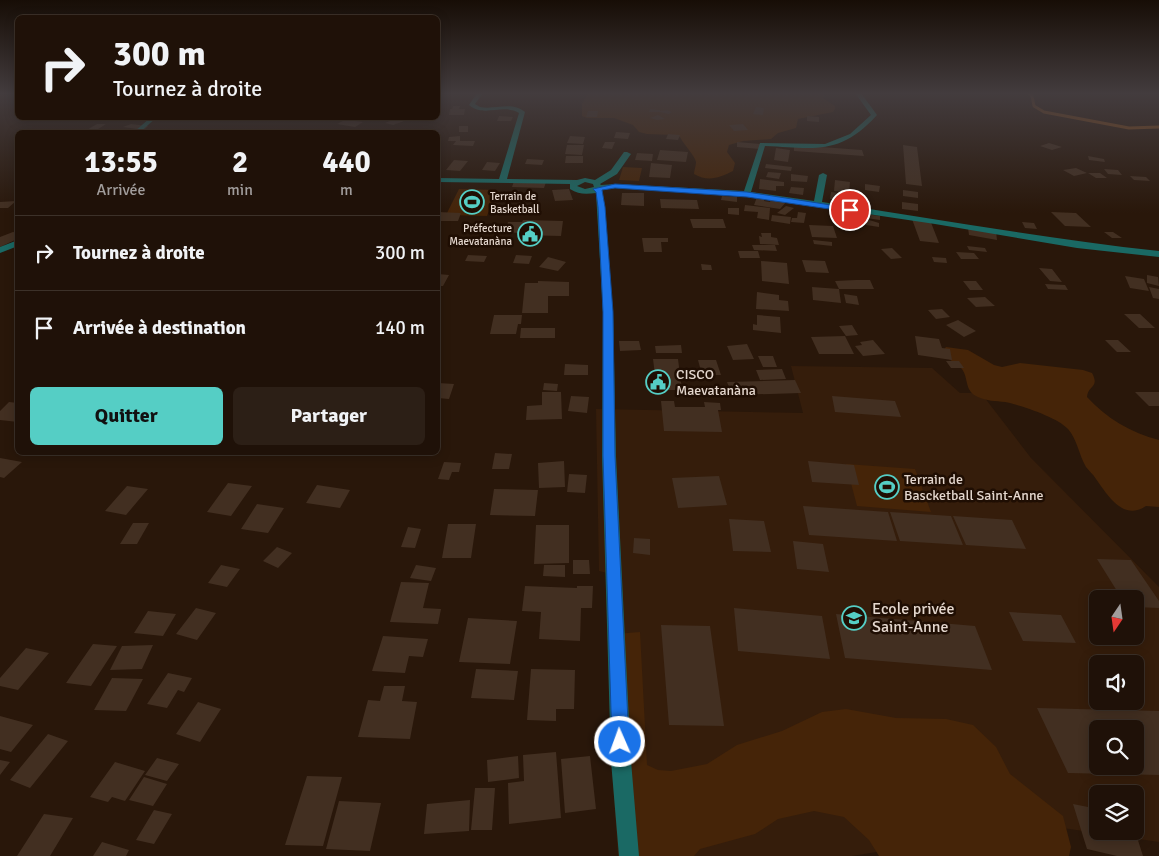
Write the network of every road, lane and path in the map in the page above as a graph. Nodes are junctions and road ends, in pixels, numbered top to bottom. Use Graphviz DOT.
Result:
graph roads {
  1 [pos="516,133"];
  2 [pos="854,133"];
  3 [pos="627,154"];
  4 [pos="606,176"];
  5 [pos="823,176"];
  6 [pos="503,179"];
  7 [pos="440,180"];
  8 [pos="577,185"];
  9 [pos="597,186"];
  10 [pos="747,194"];
  11 [pos="817,205"];
  12 [pos="601,207"];
  13 [pos="15,245"];
  14 [pos="0,250"];
  15 [pos="1159,254"];
  16 [pos="630,856"];
  1 -- 6 [label="street"];
  2 -- 10 [label="street"];
  3 -- 4 [label="street"];
  4 -- 8 [label="street"];
  4 -- 9 [label="street"];
  5 -- 11 [label="street"];
  6 -- 7 [label="street"];
  6 -- 8 [label="street"];
  8 -- 9 [label="street"];
  8 -- 12 [label="street"];
  9 -- 10 [label="street"];
  9 -- 12 [label="street"];
  10 -- 11 [label="street"];
  11 -- 15 [label="street"];
  12 -- 16 [label="street"];
  13 -- 14 [label="street"];
}
